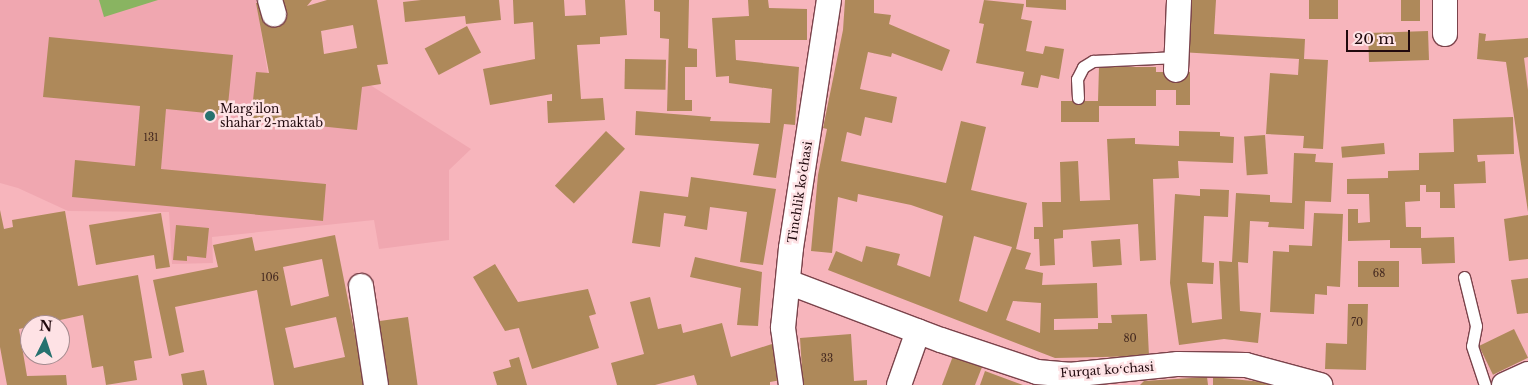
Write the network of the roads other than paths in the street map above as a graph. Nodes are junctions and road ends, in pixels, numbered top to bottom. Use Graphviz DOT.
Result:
graph roads {
  1 [pos="829,0"];
  2 [pos="1179,0"];
  3 [pos="1445,0"];
  4 [pos="1445,34"];
  5 [pos="1176,64"];
  6 [pos="1078,98"];
  7 [pos="1464,277"];
  8 [pos="788,282"];
  9 [pos="361,286"];
  10 [pos="918,331"];
  11 [pos="1528,374"];
  12 [pos="376,385"];
  13 [pos="791,385"];
  14 [pos="899,385"];
  15 [pos="1320,385"];
  16 [pos="1485,385"];
  17 [pos="1504,385"];
  1 -- 8 [label="street, Tinchlik ko'chasi"];
  2 -- 5 [label="street"];
  3 -- 4 [label="street"];
  5 -- 6 [label="lane"];
  7 -- 16 [label="lane"];
  8 -- 10 [label="street, Furqat koʻchasi"];
  8 -- 13 [label="street, Tinchlik ko'chasi"];
  9 -- 12 [label="street"];
  10 -- 14 [label="street"];
  10 -- 15 [label="street, Furqat koʻchasi"];
  11 -- 17 [label="street"];
}
